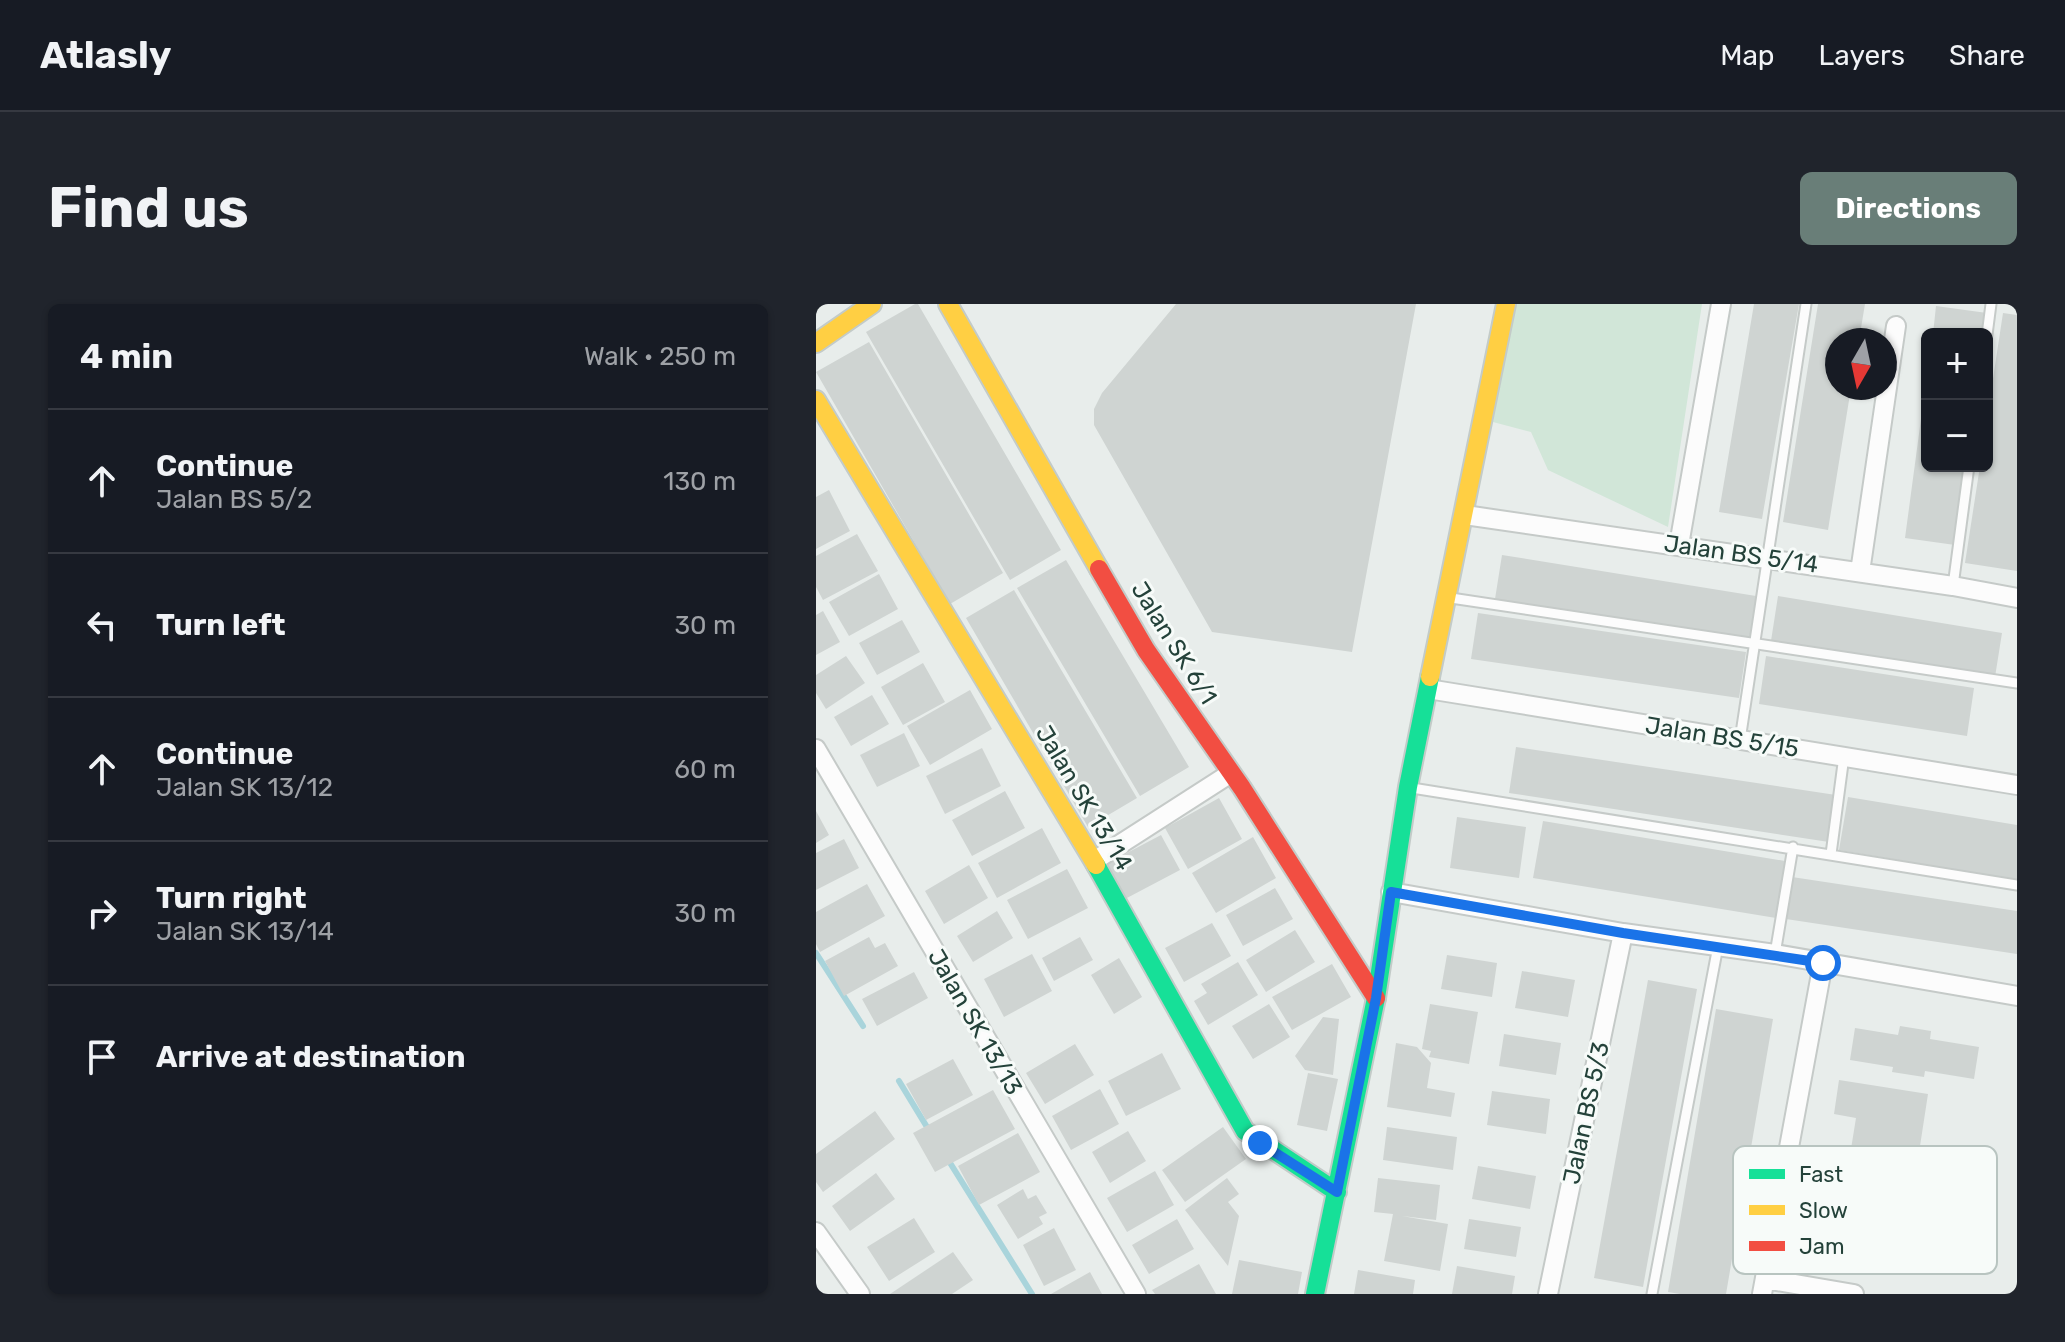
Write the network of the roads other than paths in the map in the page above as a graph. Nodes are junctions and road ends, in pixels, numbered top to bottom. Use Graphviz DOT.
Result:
graph roads {
  1 [pos="872,304"];
  2 [pos="948,304"];
  3 [pos="1506,304"];
  4 [pos="1721,304"];
  5 [pos="1806,304"];
  6 [pos="1991,304"];
  7 [pos="1896,326"];
  8 [pos="1988,328"];
  9 [pos="816,343"];
  10 [pos="816,400"];
  11 [pos="1968,472"];
  12 [pos="1465,515"];
  13 [pos="1679,545"];
  14 [pos="1767,558"];
  15 [pos="1860,572"];
  16 [pos="1953,586"];
  17 [pos="1448,598"];
  18 [pos="2017,598"];
  19 [pos="1754,644"];
  20 [pos="2017,683"];
  21 [pos="1428,689"];
  22 [pos="1740,740"];
  23 [pos="816,749"];
  24 [pos="1844,756"];
  25 [pos="1231,773"];
  26 [pos="2017,785"];
  27 [pos="1408,787"];
  28 [pos="1793,847"];
  29 [pos="1831,854"];
  30 [pos="1094,861"];
  31 [pos="2017,885"];
  32 [pos="1391,892"];
  33 [pos="1623,933"];
  34 [pos="1718,946"];
  35 [pos="1775,954"];
  36 [pos="1823,963"];
  37 [pos="2017,996"];
  38 [pos="1376,998"];
  39 [pos="1790,1146"];
  40 [pos="1337,1192"];
  41 [pos="816,1232"];
  42 [pos="1764,1286"];
  43 [pos="860,1294"];
  44 [pos="1136,1294"];
  45 [pos="1315,1294"];
  46 [pos="1551,1294"];
  47 [pos="1652,1294"];
  48 [pos="1854,1294"];
  1 -- 9 [label="street"];
  2 -- 25 [label="street, Jalan SK 6/1"];
  3 -- 12 [label="street"];
  4 -- 13 [label="street"];
  5 -- 14 [label="lane"];
  6 -- 8 [label="lane"];
  7 -- 15 [label="street"];
  10 -- 30 [label="street, Jalan SK 13/14"];
  11 -- 16 [label="lane"];
  12 -- 13 [label="street, Jalan BS 5/14"];
  12 -- 17 [label="street"];
  13 -- 14 [label="street, Jalan BS 5/14"];
  14 -- 15 [label="street, Jalan BS 5/14"];
  14 -- 19 [label="lane"];
  15 -- 16 [label="street, Jalan BS 5/14"];
  16 -- 18 [label="street, Jalan BS 5/14"];
  17 -- 19 [label="lane"];
  17 -- 21 [label="street"];
  19 -- 20 [label="lane"];
  19 -- 22 [label="lane"];
  21 -- 22 [label="street, Jalan BS 5/15"];
  21 -- 27 [label="street"];
  22 -- 24 [label="street, Jalan BS 5/15"];
  23 -- 44 [label="street, Jalan SK 13/13"];
  24 -- 26 [label="street, Jalan BS 5/15"];
  24 -- 29 [label="lane"];
  25 -- 30 [label="street"];
  25 -- 38 [label="street, Jalan SK 6/1"];
  27 -- 28 [label="lane"];
  27 -- 32 [label="street"];
  28 -- 29 [label="lane"];
  28 -- 35 [label="lane"];
  29 -- 31 [label="lane"];
  30 -- 40 [label="street, Jalan SK 13/14"];
  32 -- 33 [label="street"];
  32 -- 38 [label="street"];
  33 -- 34 [label="street"];
  33 -- 46 [label="street, Jalan BS 5/3"];
  34 -- 35 [label="street"];
  34 -- 47 [label="lane"];
  35 -- 36 [label="street"];
  36 -- 37 [label="street"];
  36 -- 39 [label="street"];
  38 -- 40 [label="street"];
  40 -- 45 [label="street"];
  41 -- 43 [label="street"];
  42 -- 48 [label="street"];
}
